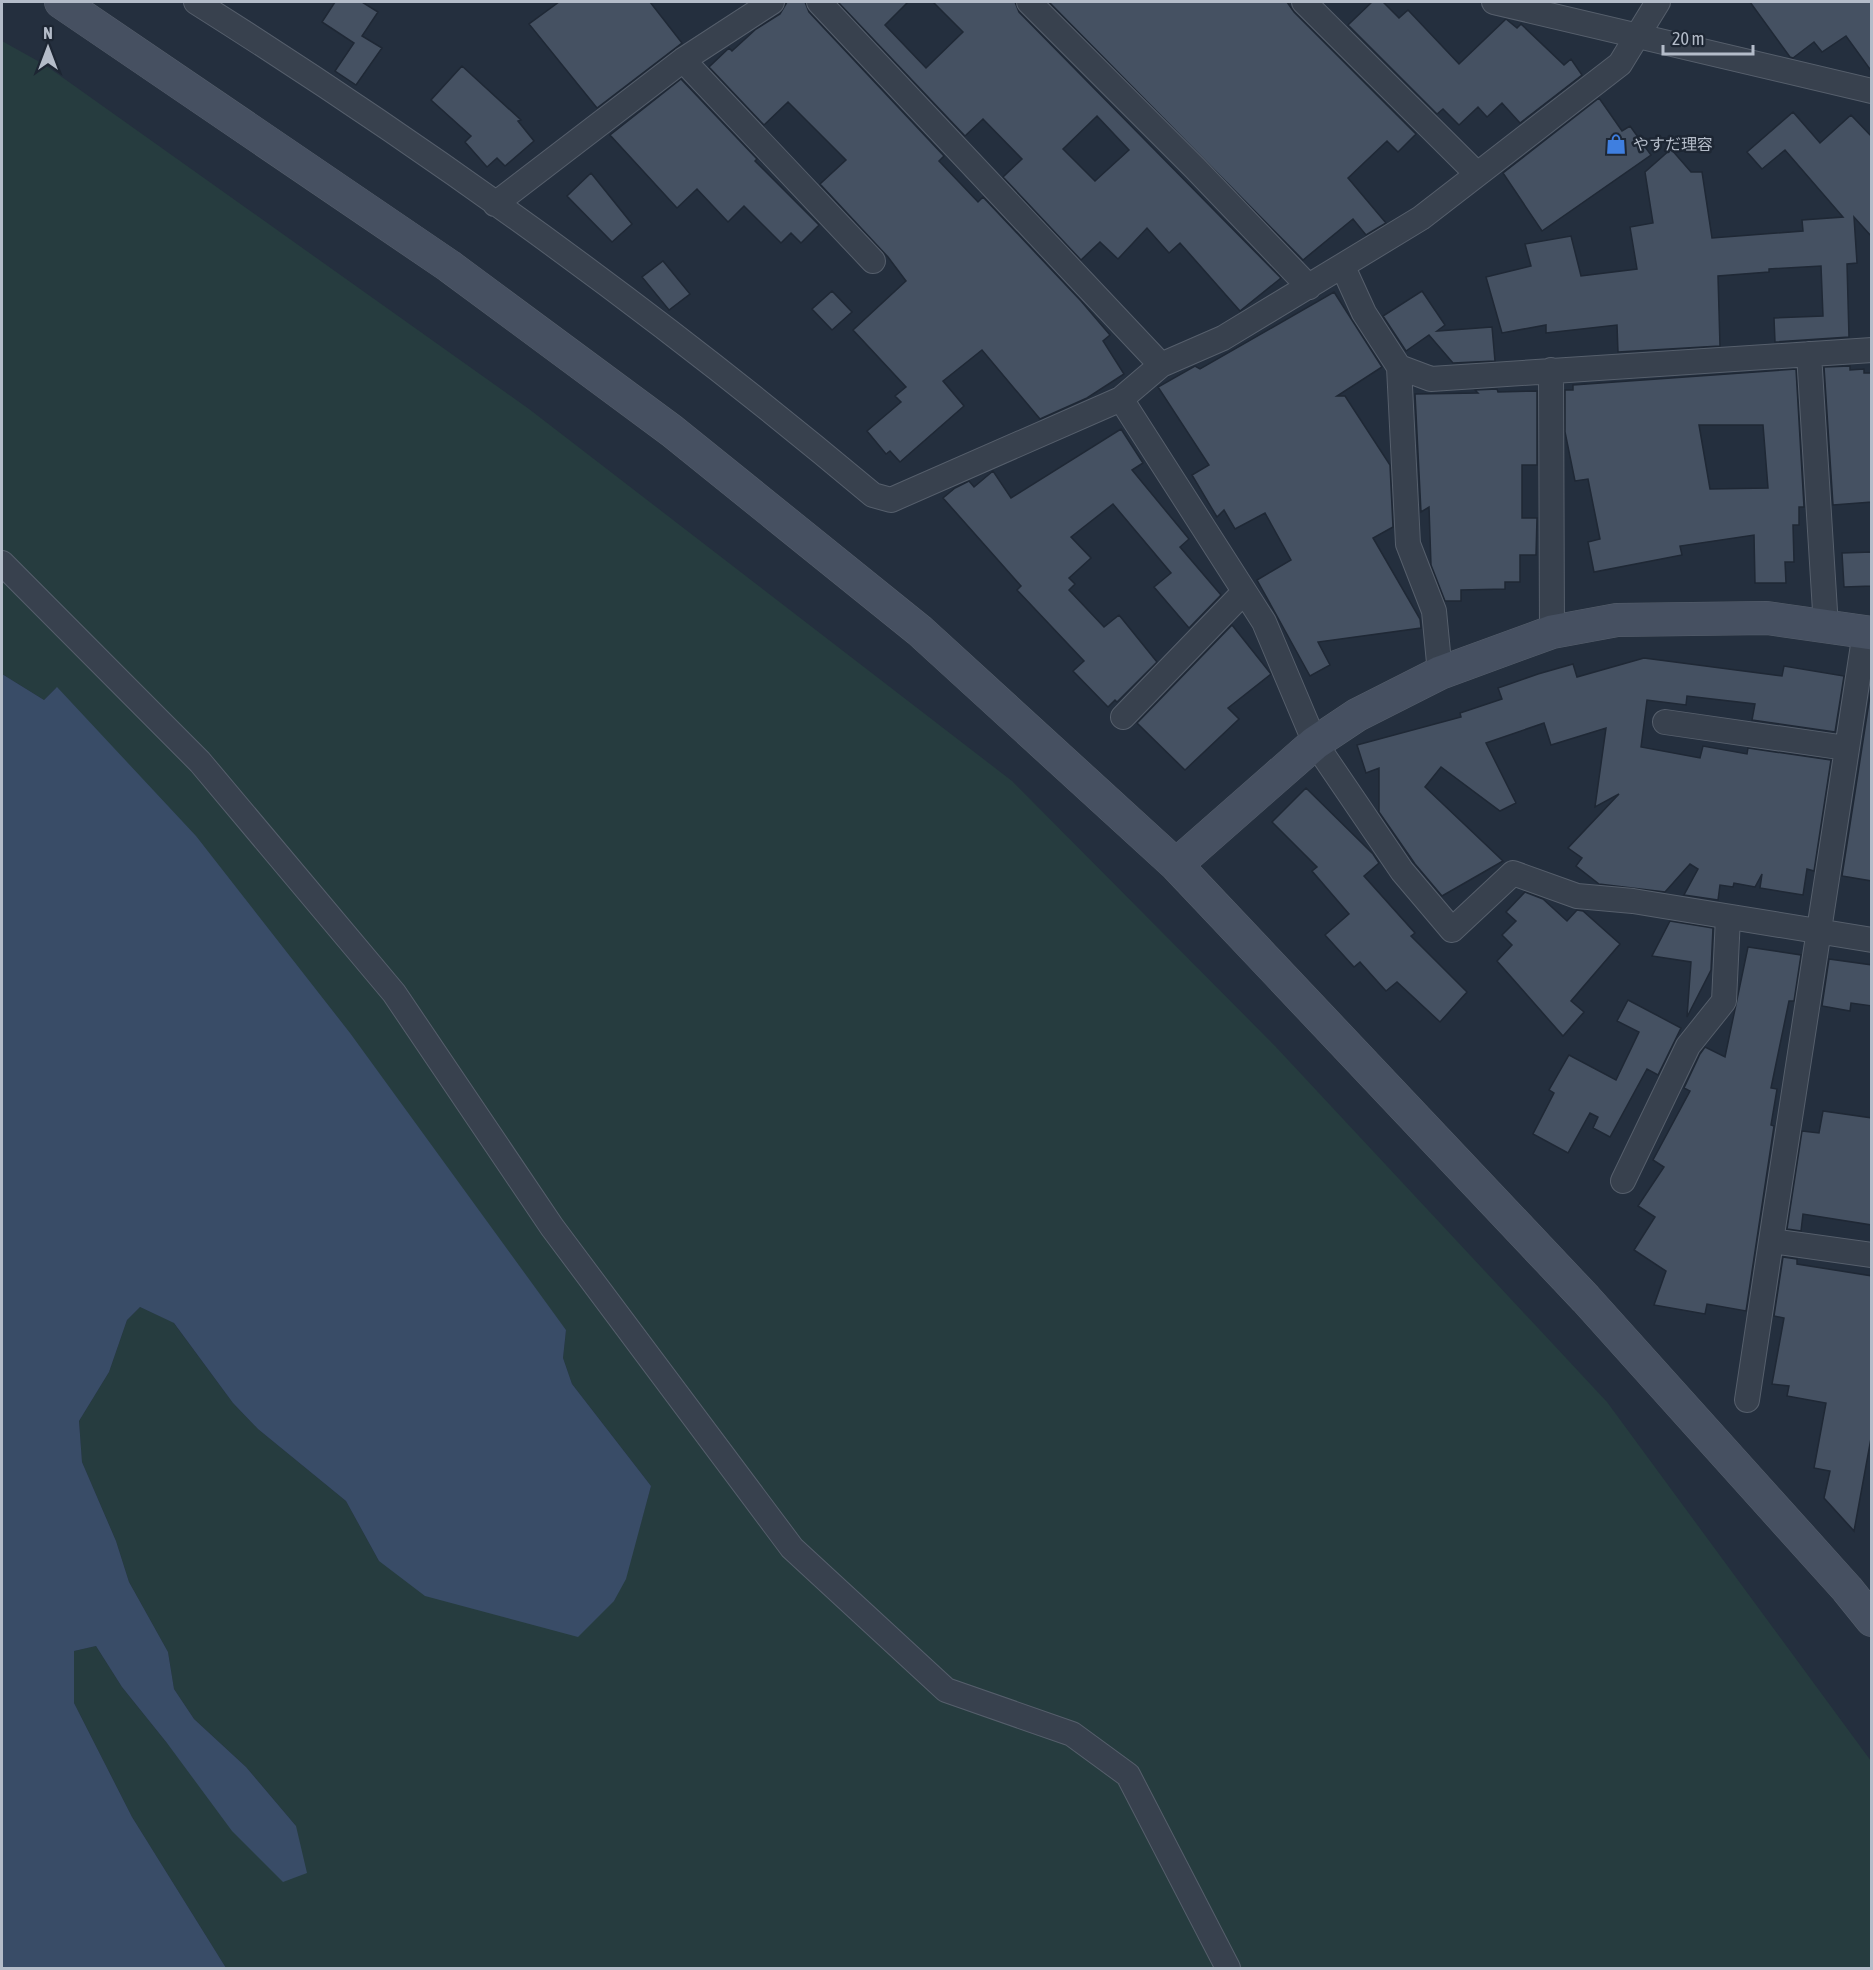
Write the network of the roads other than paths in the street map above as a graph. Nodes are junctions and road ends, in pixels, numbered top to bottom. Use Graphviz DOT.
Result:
graph roads {
  1 [pos="61,2"];
  2 [pos="196,2"];
  3 [pos="772,2"];
  4 [pos="819,2"];
  5 [pos="1029,2"];
  6 [pos="1304,2"];
  7 [pos="1494,2"];
  8 [pos="1658,2"];
  9 [pos="1635,37"];
  10 [pos="683,60"];
  11 [pos="1872,91"];
  12 [pos="1477,174"];
  13 [pos="495,204"];
  14 [pos="873,261"];
  15 [pos="1343,267"];
  16 [pos="1309,287"];
  17 [pos="1872,350"];
  18 [pos="1809,354"];
  19 [pos="1161,365"];
  20 [pos="1399,367"];
  21 [pos="1551,370"];
  22 [pos="1121,399"];
  23 [pos="2,563"];
  24 [pos="1244,592"];
  25 [pos="1826,627"];
  26 [pos="1552,632"];
  27 [pos="1868,633"];
  28 [pos="1440,673"];
  29 [pos="1123,717"];
  30 [pos="1665,722"];
  31 [pos="1315,743"];
  32 [pos="1846,748"];
  33 [pos="1176,865"];
  34 [pos="1728,917"];
  35 [pos="1817,932"];
  36 [pos="1872,940"];
  37 [pos="1623,1181"];
  38 [pos="1771,1241"];
  39 [pos="1872,1255"];
  40 [pos="1747,1400"];
  41 [pos="1872,1620"];
  42 [pos="1228,1968"];
  1 -- 33 [label="street"];
  2 -- 13 [label="street"];
  3 -- 10 [label="street"];
  4 -- 19 [label="street"];
  5 -- 16 [label="street"];
  6 -- 12 [label="street"];
  7 -- 9 [label="street"];
  8 -- 9 [label="street"];
  9 -- 11 [label="street"];
  9 -- 12 [label="street"];
  10 -- 13 [label="street"];
  10 -- 14 [label="street"];
  12 -- 15 [label="street"];
  13 -- 22 [label="street"];
  15 -- 16 [label="street"];
  15 -- 20 [label="street"];
  16 -- 19 [label="street"];
  17 -- 18 [label="street"];
  18 -- 21 [label="street"];
  18 -- 25 [label="street"];
  19 -- 22 [label="street"];
  20 -- 21 [label="street"];
  20 -- 28 [label="street"];
  21 -- 26 [label="street"];
  22 -- 24 [label="street"];
  23 -- 42 [label="street"];
  24 -- 29 [label="street"];
  24 -- 31 [label="street"];
  25 -- 26 [label="street"];
  25 -- 27 [label="street"];
  26 -- 28 [label="street"];
  27 -- 32 [label="street"];
  28 -- 31 [label="street"];
  30 -- 32 [label="street"];
  31 -- 33 [label="street"];
  31 -- 34 [label="street"];
  32 -- 35 [label="street"];
  33 -- 41 [label="street"];
  34 -- 35 [label="street"];
  34 -- 37 [label="street"];
  35 -- 36 [label="street"];
  35 -- 38 [label="street"];
  38 -- 39 [label="street"];
  38 -- 40 [label="street"];
}
